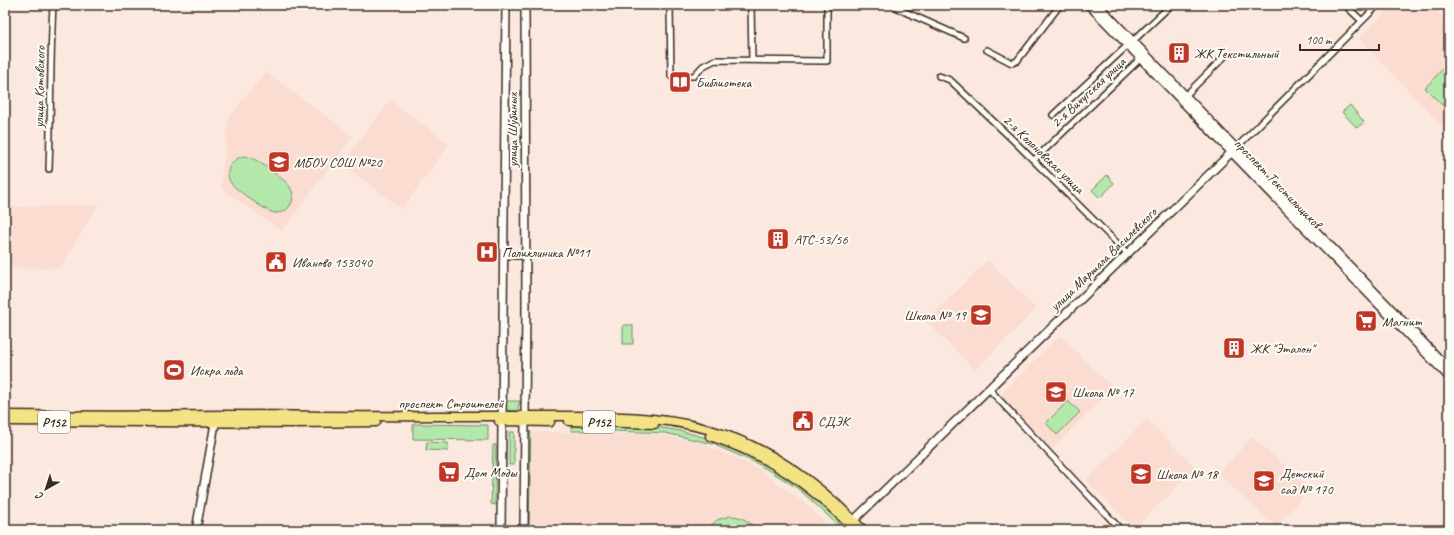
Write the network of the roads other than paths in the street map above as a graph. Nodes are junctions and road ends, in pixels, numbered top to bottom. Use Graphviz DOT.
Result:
graph roads {
  1 [pos="53,5"];
  2 [pos="506,5"];
  3 [pos="525,5"];
  4 [pos="670,5"];
  5 [pos="751,5"];
  6 [pos="827,5"];
  7 [pos="893,5"];
  8 [pos="1060,5"];
  9 [pos="1089,5"];
  10 [pos="1098,5"];
  11 [pos="1171,5"];
  12 [pos="1345,5"];
  13 [pos="1378,5"];
  14 [pos="1362,21"];
  15 [pos="964,38"];
  16 [pos="1131,43"];
  17 [pos="987,50"];
  18 [pos="1224,57"];
  19 [pos="1141,58"];
  20 [pos="752,60"];
  21 [pos="940,76"];
  22 [pos="1185,96"];
  23 [pos="1052,115"];
  24 [pos="1234,150"];
  25 [pos="1034,160"];
  26 [pos="49,170"];
  27 [pos="1128,254"];
  28 [pos="504,255"];
  29 [pos="525,255"];
  30 [pos="1449,369"];
  31 [pos="1449,377"];
  32 [pos="989,389"];
  33 [pos="5,415"];
  34 [pos="216,419"];
  35 [pos="503,419"];
  36 [pos="525,419"];
  37 [pos="5,421"];
  38 [pos="851,526"];
  39 [pos="196,530"];
  40 [pos="501,530"];
  41 [pos="524,530"];
  42 [pos="863,530"];
  43 [pos="1121,530"];
  1 -- 26 [label="street, улица Котовского"];
  2 -- 28 [label="main road, улица Шубиных"];
  3 -- 29 [label="main road, улица Шубиных"];
  4 -- 20 [label="street"];
  5 -- 20 [label="street"];
  6 -- 20 [label="street"];
  7 -- 15 [label="street"];
  8 -- 17 [label="street"];
  9 -- 16 [label="main road, проспект Текстильщиков"];
  10 -- 16 [label="main road, проспект Текстильщиков"];
  11 -- 16 [label="street"];
  12 -- 14 [label="street"];
  13 -- 14 [label="street, улица Маршала Василевского"];
  14 -- 24 [label="street, улица Маршала Василевского"];
  16 -- 19 [label="main road, проспект Текстильщиков"];
  16 -- 22 [label="main road, проспект Текстильщиков"];
  16 -- 23 [label="street"];
  18 -- 22 [label="street"];
  19 -- 24 [label="main road, проспект Текстильщиков"];
  19 -- 25 [label="street, 2-я Вичугская улица"];
  21 -- 25 [label="street, 2-я Коляновская улица"];
  22 -- 24 [label="main road, проспект Текстильщиков"];
  24 -- 27 [label="main road, улица Маршала Василевского"];
  24 -- 30 [label="main road, проспект Текстильщиков"];
  24 -- 31 [label="main road, проспект Текстильщиков"];
  25 -- 27 [label="street, 2-я Коляновская улица"];
  27 -- 32 [label="main road, улица Маршала Василевского"];
  28 -- 29 [label="main road"];
  28 -- 35 [label="main road, улица Шубиных"];
  29 -- 36 [label="main road, улица Шубиных"];
  32 -- 38 [label="main road, улица Маршала Василевского"];
  32 -- 43 [label="street"];
  33 -- 34 [label="main road, проспект Строителей / Р152"];
  34 -- 35 [label="main road, проспект Строителей / Р152"];
  34 -- 37 [label="main road, проспект Строителей / Р152"];
  34 -- 39 [label="main road"];
  35 -- 36 [label="main road, проспект Строителей / Р152"];
  35 -- 40 [label="main road, улица Шубиных"];
  36 -- 38 [label="main road, проспект Строителей / Р152"];
  36 -- 41 [label="main road, улица Шубиных"];
  38 -- 42 [label="main road, проспект Строителей / Р152"];
}
